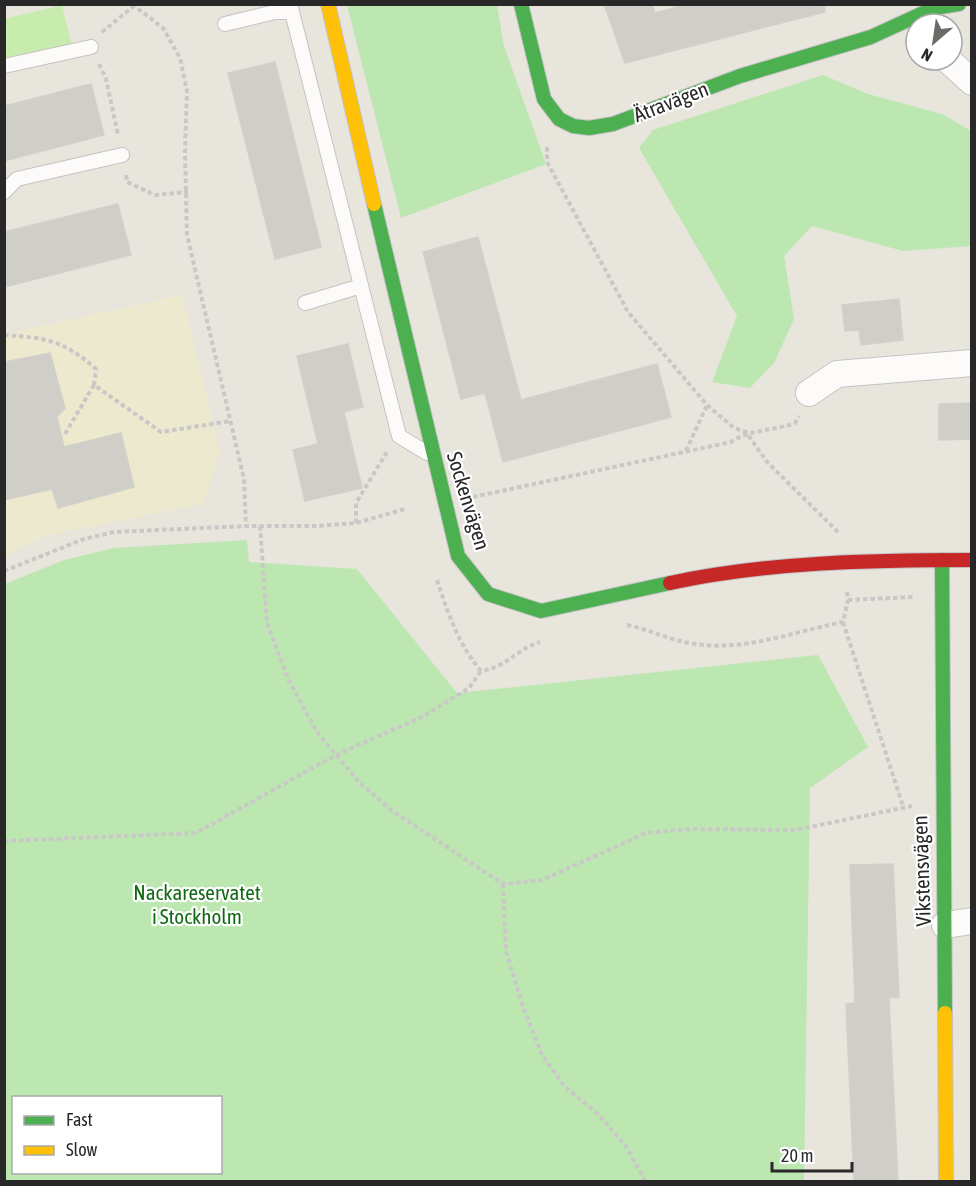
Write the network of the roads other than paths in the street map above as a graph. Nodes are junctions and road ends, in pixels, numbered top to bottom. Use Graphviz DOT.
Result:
graph roads {
  1 [pos="328,4"];
  2 [pos="521,4"];
  3 [pos="959,4"];
  4 [pos="933,6"];
  5 [pos="291,8"];
  6 [pos="972,13"];
  7 [pos="225,24"];
  8 [pos="904,31"];
  9 [pos="91,47"];
  10 [pos="4,66"];
  11 [pos="122,155"];
  12 [pos="4,192"];
  13 [pos="361,286"];
  14 [pos="305,303"];
  15 [pos="972,363"];
  16 [pos="809,393"];
  17 [pos="432,456"];
  18 [pos="942,560"];
  19 [pos="972,560"];
  20 [pos="972,921"];
  21 [pos="945,925"];
  22 [pos="946,1182"];
  1 -- 17 [label="street, Sockenvägen"];
  2 -- 8 [label="street, Ätravägen"];
  3 -- 4 [label="street, Ätravägen"];
  3 -- 6 [label="street, Ätravägen"];
  5 -- 7 [label="lane"];
  5 -- 13 [label="lane"];
  9 -- 10 [label="lane"];
  11 -- 12 [label="lane"];
  13 -- 14 [label="lane"];
  13 -- 17 [label="lane"];
  15 -- 16 [label="street"];
  17 -- 18 [label="street, Sockenvägen"];
  18 -- 19 [label="street, Sockenvägen"];
  18 -- 21 [label="street, Vikstensvägen"];
  20 -- 21 [label="street"];
  21 -- 22 [label="street, Vikstensvägen"];
}
